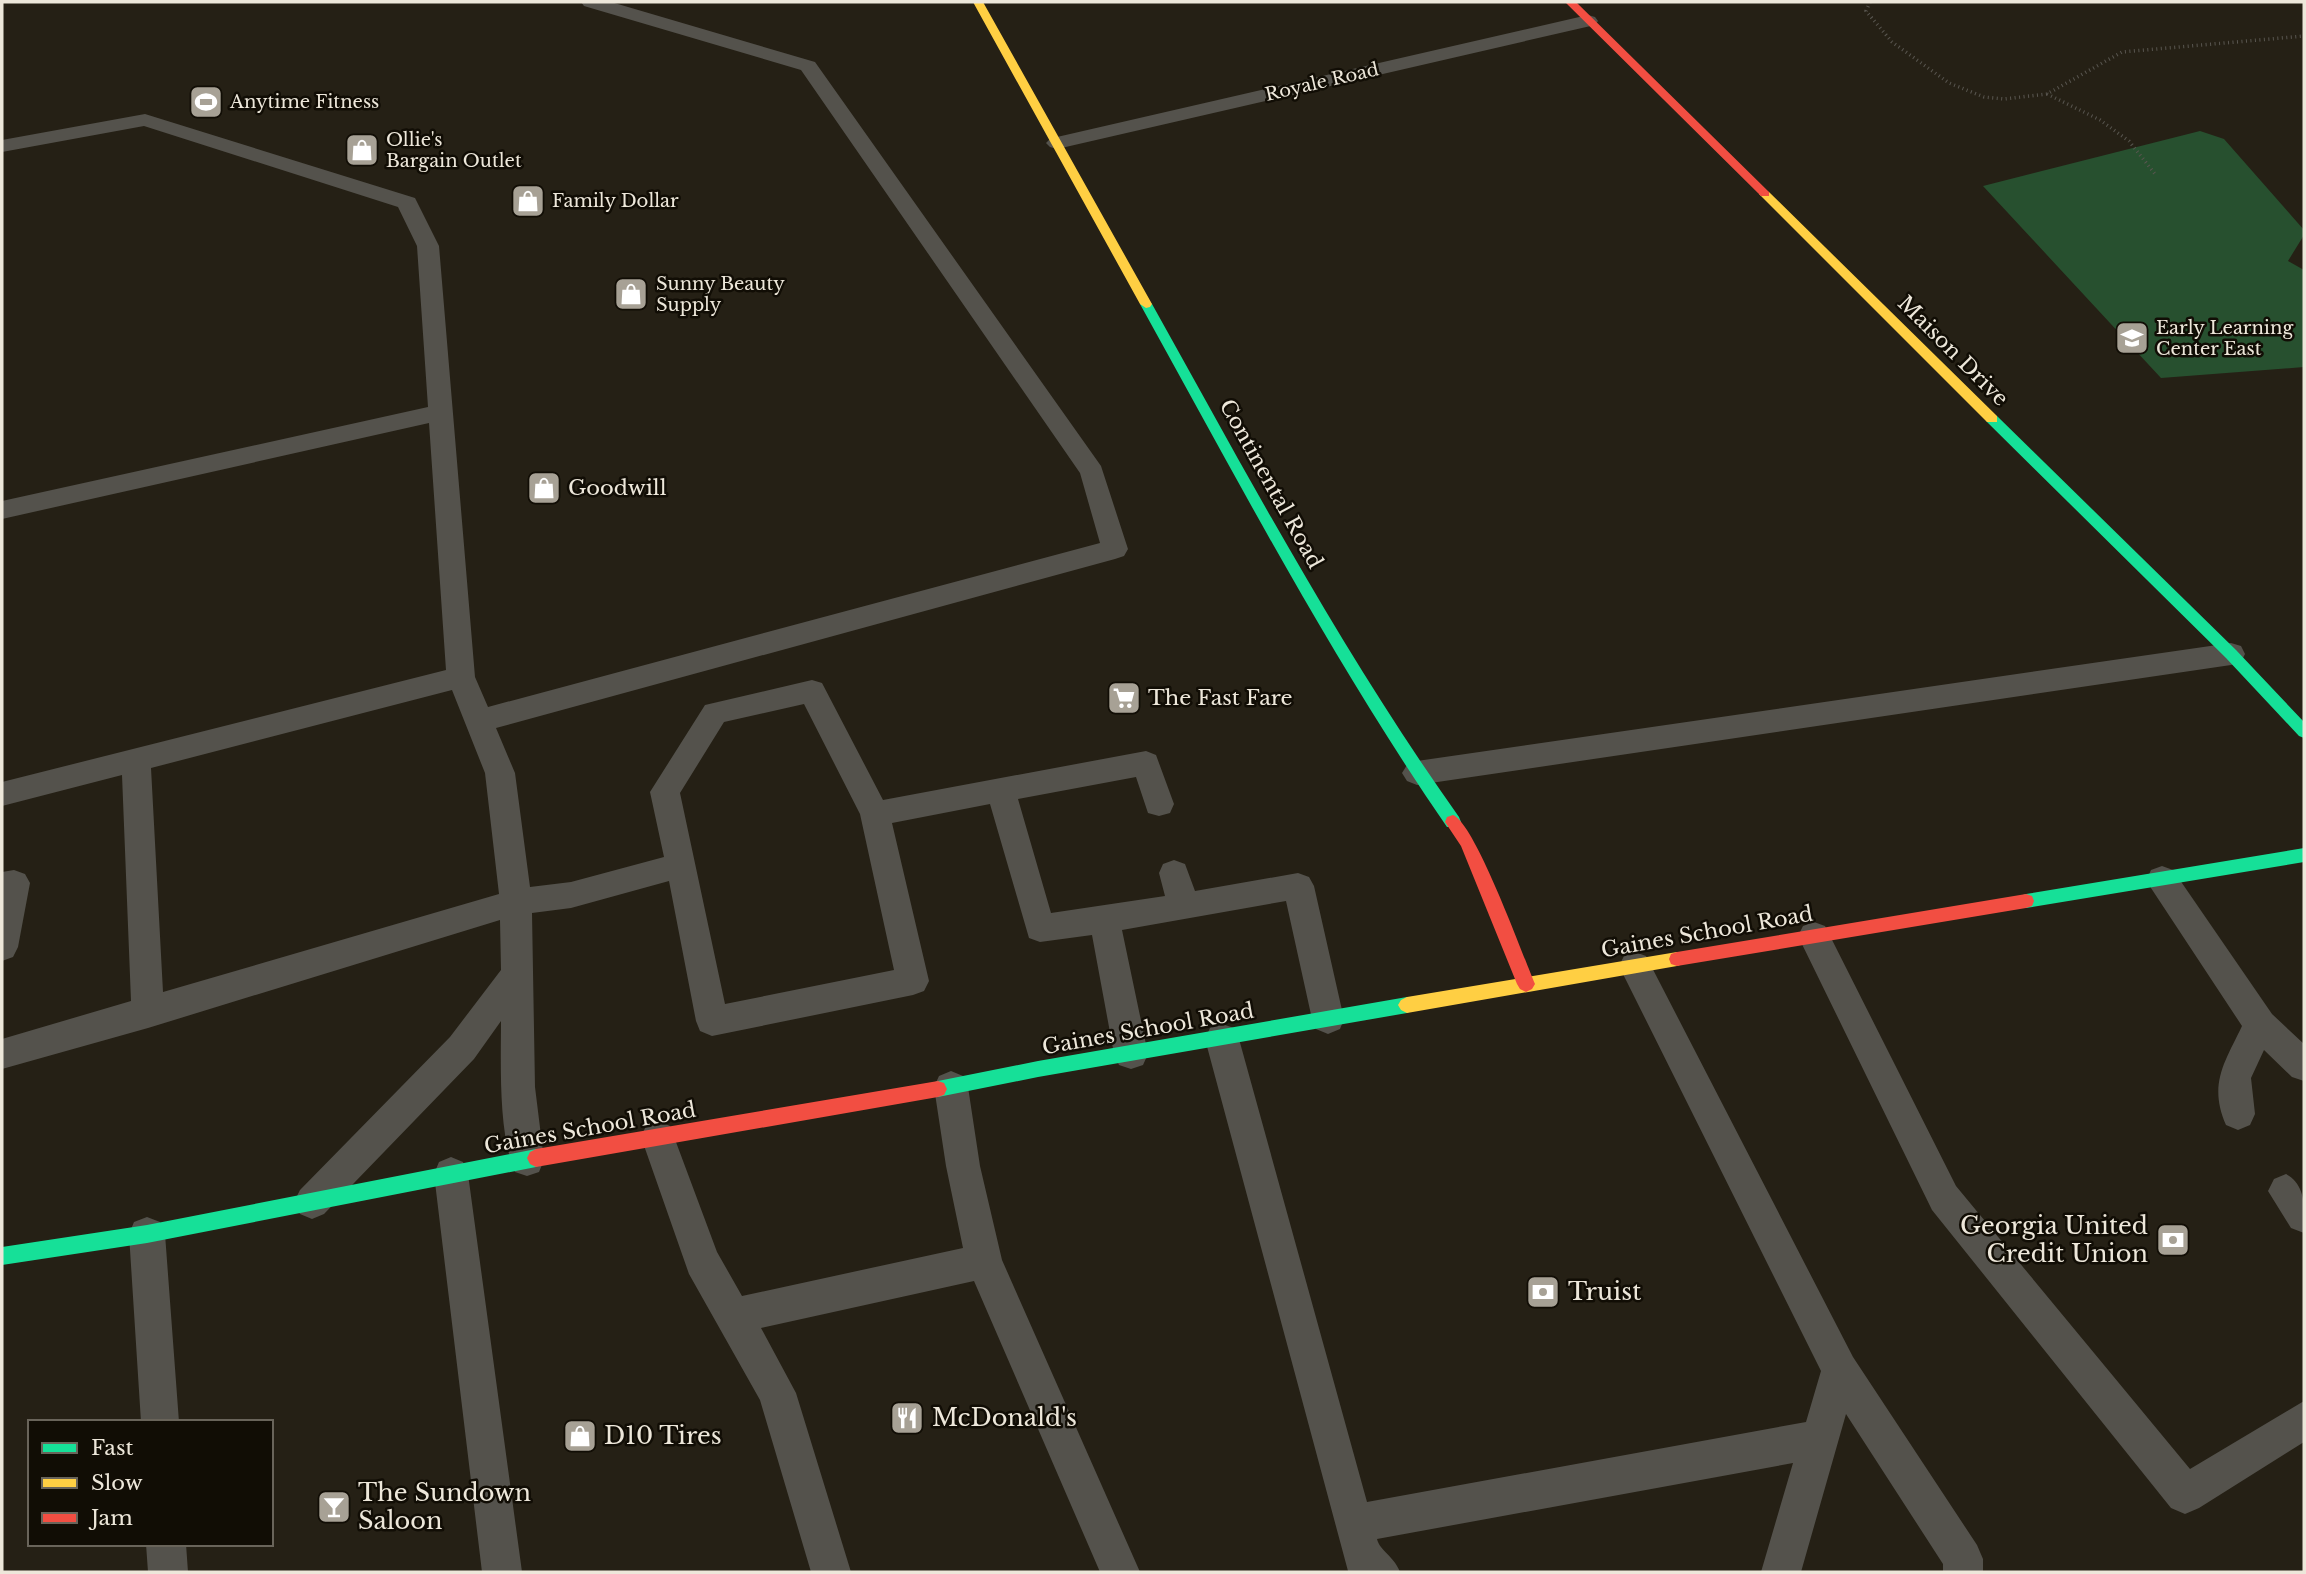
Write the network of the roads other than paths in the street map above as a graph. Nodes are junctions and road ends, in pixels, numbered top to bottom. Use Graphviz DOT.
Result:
graph roads {
  1 [pos="591,2"];
  2 [pos="978,2"];
  3 [pos="1570,2"];
  4 [pos="1588,21"];
  5 [pos="1057,144"];
  6 [pos="2,146"];
  7 [pos="441,412"];
  8 [pos="2,510"];
  9 [pos="2231,654"];
  10 [pos="461,677"];
  11 [pos="479,721"];
  12 [pos="2304,732"];
  13 [pos="136,758"];
  14 [pos="1417,773"];
  15 [pos="1001,791"];
  16 [pos="2,794"];
  17 [pos="1159,804"];
  18 [pos="875,814"];
  19 [pos="2304,855"];
  20 [pos="681,865"];
  21 [pos="1174,873"];
  22 [pos="2162,879"];
  23 [pos="2,886"];
  24 [pos="516,902"];
  25 [pos="1183,905"];
  26 [pos="1104,920"];
  27 [pos="1814,936"];
  28 [pos="2,947"];
  29 [pos="1635,966"];
  30 [pos="516,975"];
  31 [pos="1526,984"];
  32 [pos="148,1013"];
  33 [pos="1328,1019"];
  34 [pos="2260,1024"];
  35 [pos="1222,1039"];
  36 [pos="2,1054"];
  37 [pos="1131,1054"];
  38 [pos="2304,1066"];
  39 [pos="951,1087"];
  40 [pos="2238,1114"];
  41 [pos="659,1137"];
  42 [pos="527,1160"];
  43 [pos="451,1174"];
  44 [pos="312,1202"];
  45 [pos="147,1234"];
  46 [pos="2,1256"];
  47 [pos="984,1261"];
  48 [pos="733,1316"];
  49 [pos="1840,1370"];
  50 [pos="160,1420"];
  51 [pos="2304,1420"];
  52 [pos="1820,1440"];
  53 [pos="1353,1524"];
  54 [pos="166,1546"];
  55 [pos="168,1572"];
  56 [pos="502,1572"];
  57 [pos="831,1572"];
  58 [pos="1120,1572"];
  59 [pos="1380,1572"];
  60 [pos="1781,1572"];
  61 [pos="1963,1572"];
  1 -- 11 [label="lane"];
  2 -- 5 [label="street, Continental Road"];
  3 -- 4 [label="street, Maison Drive"];
  4 -- 5 [label="lane, Royale Road"];
  4 -- 9 [label="street, Maison Drive"];
  5 -- 14 [label="street, Continental Road"];
  6 -- 7 [label="lane"];
  7 -- 8 [label="lane"];
  7 -- 10 [label="lane"];
  9 -- 12 [label="street, Maison Drive"];
  9 -- 14 [label="lane"];
  10 -- 11 [label="lane"];
  10 -- 13 [label="lane"];
  11 -- 24 [label="lane"];
  13 -- 16 [label="lane"];
  13 -- 32 [label="lane"];
  14 -- 31 [label="street, Continental Road"];
  15 -- 17 [label="lane"];
  15 -- 18 [label="lane"];
  15 -- 26 [label="lane"];
  18 -- 20 [label="lane"];
  18 -- 20 [label="lane"];
  19 -- 22 [label="street, Gaines School Road"];
  20 -- 24 [label="lane"];
  21 -- 25 [label="lane"];
  22 -- 27 [label="street, Gaines School Road"];
  22 -- 34 [label="lane"];
  23 -- 28 [label="lane"];
  24 -- 30 [label="lane"];
  24 -- 32 [label="lane"];
  25 -- 26 [label="lane"];
  25 -- 33 [label="lane"];
  26 -- 37 [label="lane"];
  27 -- 29 [label="street, Gaines School Road"];
  27 -- 51 [label="lane"];
  29 -- 31 [label="street, Gaines School Road"];
  29 -- 49 [label="lane"];
  30 -- 42 [label="lane"];
  30 -- 44 [label="lane"];
  31 -- 33 [label="street, Gaines School Road"];
  32 -- 36 [label="lane"];
  33 -- 35 [label="street, Gaines School Road"];
  34 -- 38 [label="lane"];
  34 -- 40 [label="lane"];
  35 -- 37 [label="street, Gaines School Road"];
  35 -- 53 [label="lane"];
  37 -- 39 [label="street, Gaines School Road"];
  39 -- 41 [label="street, Gaines School Road"];
  39 -- 47 [label="lane"];
  41 -- 42 [label="street, Gaines School Road"];
  41 -- 48 [label="lane"];
  42 -- 43 [label="street, Gaines School Road"];
  43 -- 44 [label="street, Gaines School Road"];
  43 -- 56 [label="lane"];
  44 -- 45 [label="street, Gaines School Road"];
  45 -- 46 [label="street, Gaines School Road"];
  45 -- 50 [label="lane"];
  47 -- 48 [label="lane"];
  47 -- 58 [label="lane"];
  48 -- 57 [label="lane"];
  49 -- 52 [label="lane"];
  49 -- 61 [label="lane"];
  52 -- 53 [label="lane"];
  52 -- 60 [label="lane"];
  53 -- 59 [label="lane"];
  54 -- 55 [label="lane"];
}
